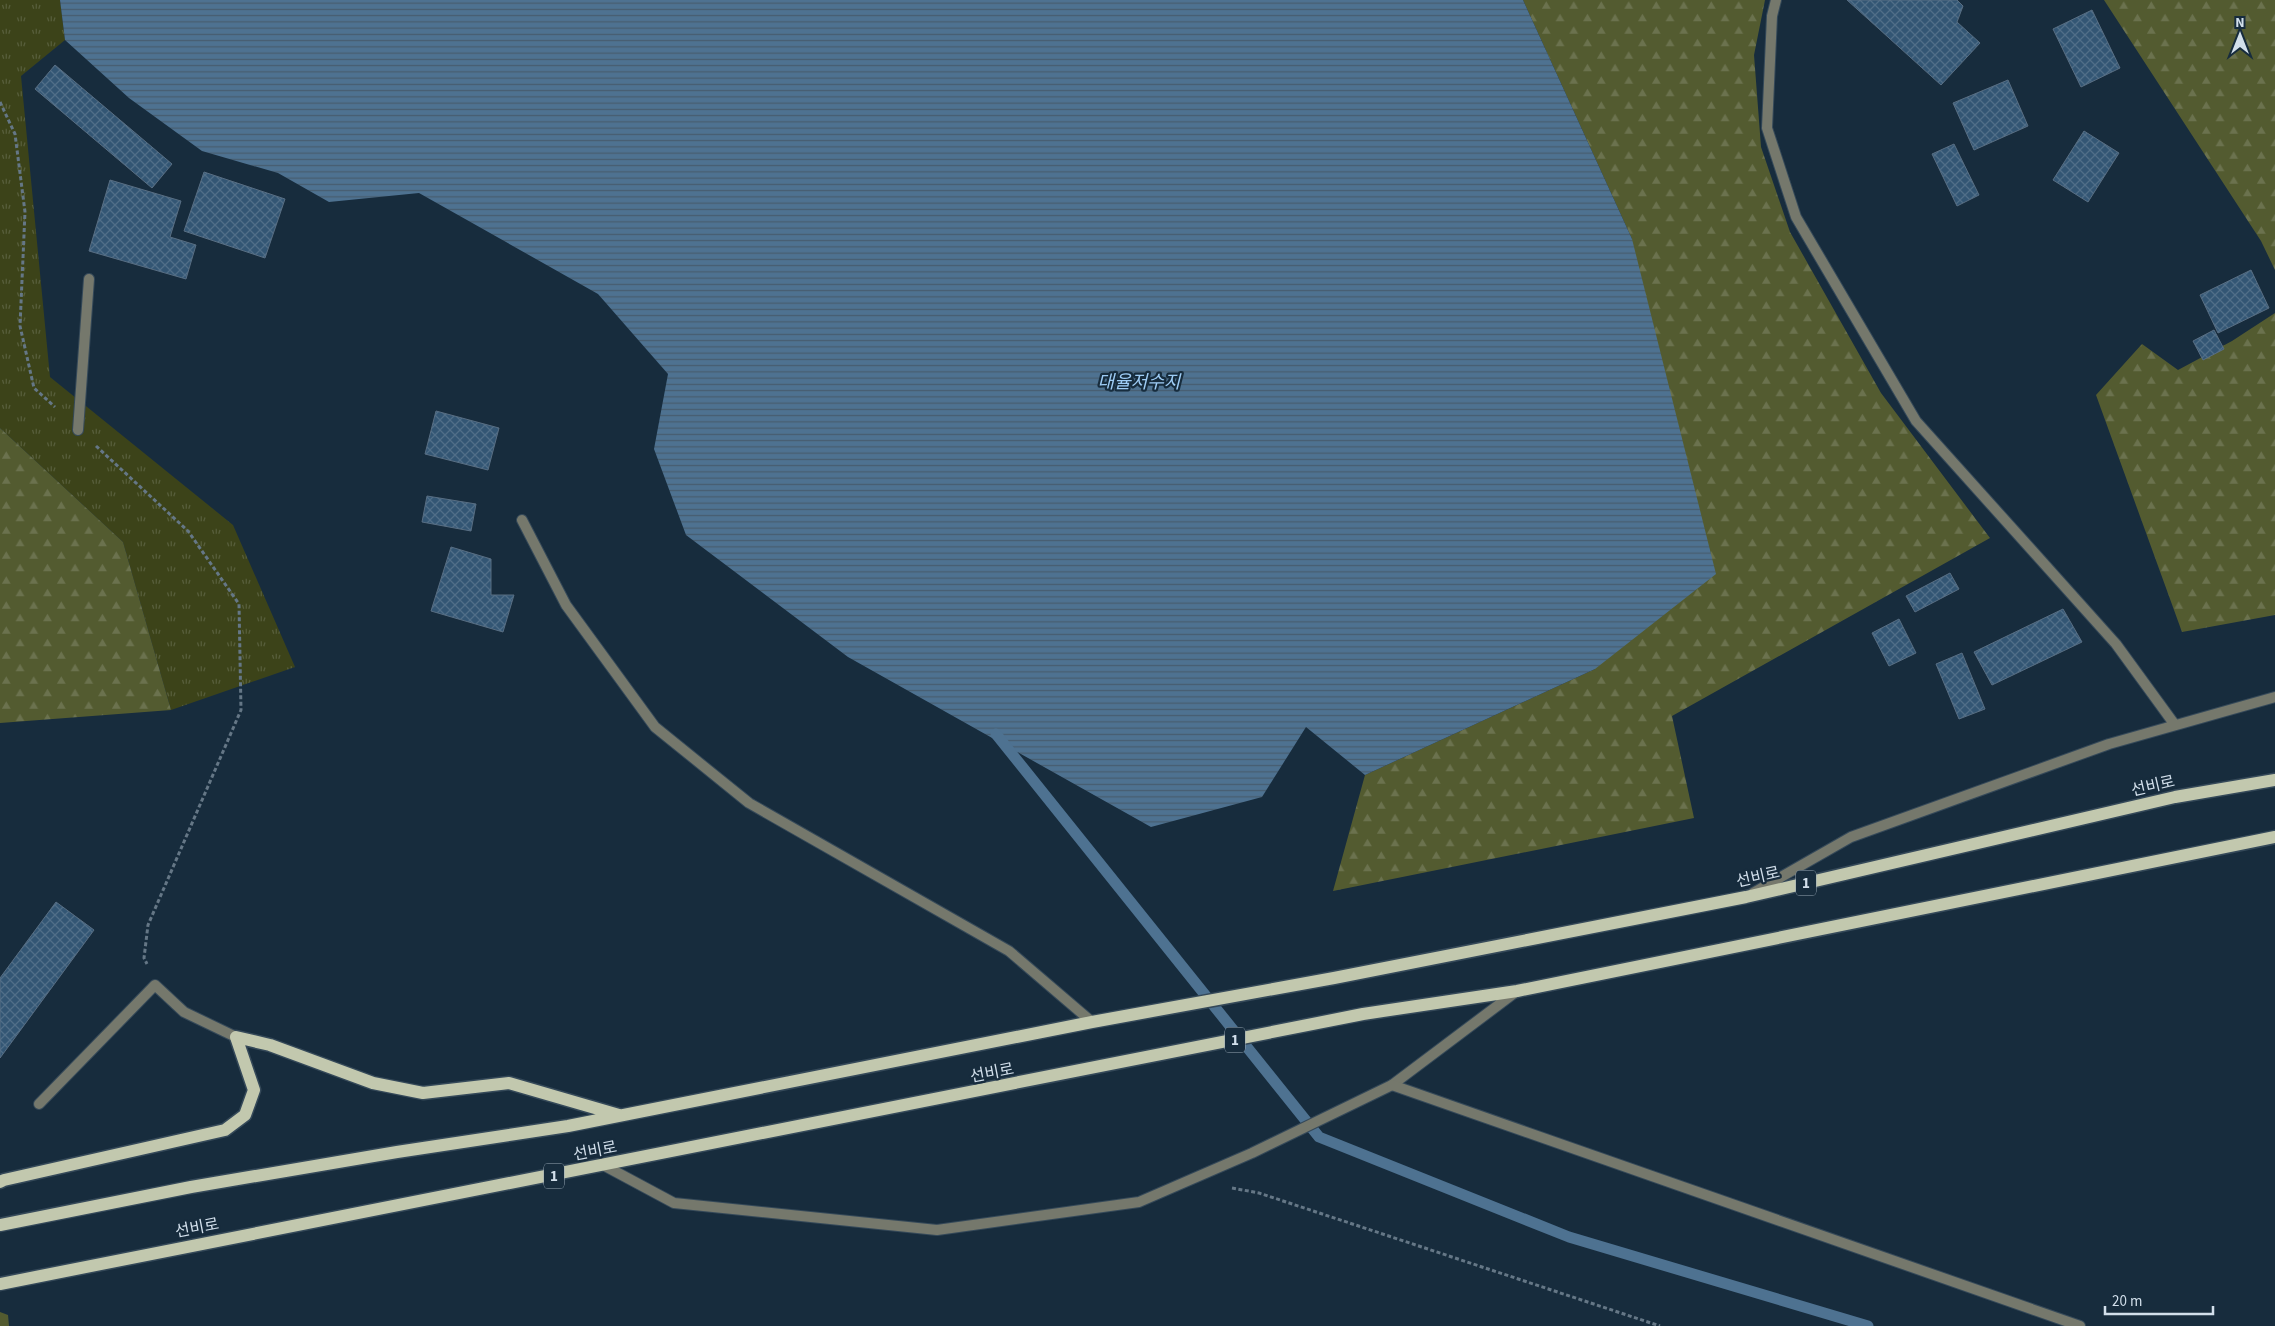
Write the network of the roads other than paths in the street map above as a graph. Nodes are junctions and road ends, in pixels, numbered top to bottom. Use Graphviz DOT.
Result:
graph roads {
  1 [pos="1776,0"];
  2 [pos="90,279"];
  3 [pos="78,430"];
  4 [pos="522,520"];
  5 [pos="2275,697"];
  6 [pos="2175,725"];
  7 [pos="2275,780"];
  8 [pos="2275,837"];
  9 [pos="1746,897"];
  10 [pos="1517,991"];
  11 [pos="1092,1022"];
  12 [pos="236,1037"];
  13 [pos="1392,1085"];
  14 [pos="39,1104"];
  15 [pos="622,1115"];
  16 [pos="605,1166"];
  17 [pos="0,1182"];
  18 [pos="0,1225"];
  19 [pos="0,1284"];
  20 [pos="2080,1326"];
  1 -- 6 [label="street"];
  2 -- 3 [label="street"];
  4 -- 11 [label="street"];
  5 -- 6 [label="street"];
  6 -- 9 [label="street"];
  7 -- 9 [label="main road, 선비로 / 1"];
  8 -- 10 [label="main road, 1"];
  9 -- 11 [label="main road, 선비로 / 1"];
  10 -- 13 [label="street"];
  10 -- 16 [label="main road, 선비로 / 1"];
  11 -- 15 [label="main road, 선비로 / 1"];
  12 -- 14 [label="street"];
  12 -- 15 [label="main road"];
  12 -- 17 [label="main road"];
  13 -- 16 [label="street"];
  13 -- 20 [label="street"];
  15 -- 18 [label="main road, 선비로 / 1"];
  16 -- 19 [label="main road, 선비로 / 1"];
}
